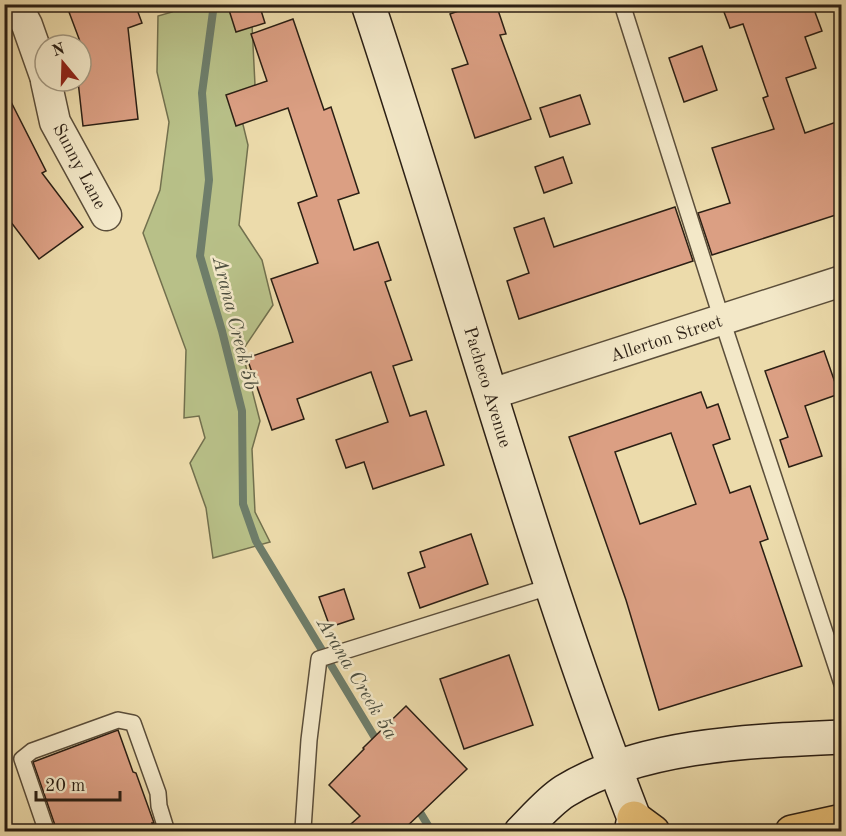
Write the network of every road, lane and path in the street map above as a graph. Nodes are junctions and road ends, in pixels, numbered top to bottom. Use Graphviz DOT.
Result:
graph roads {
  1 [pos="16,4"];
  2 [pos="368,4"];
  3 [pos="622,4"];
  4 [pos="33,42"];
  5 [pos="49,93"];
  6 [pos="106,215"];
  7 [pos="842,281"];
  8 [pos="722,320"];
  9 [pos="490,394"];
  10 [pos="552,586"];
  11 [pos="842,684"];
  12 [pos="842,737"];
  13 [pos="614,768"];
  14 [pos="842,821"];
  15 [pos="639,827"];
  16 [pos="303,829"];
  17 [pos="47,831"];
  18 [pos="167,831"];
  19 [pos="521,831"];
  20 [pos="792,831"];
  1 -- 4 [label="street"];
  2 -- 9 [label="street, Pacheco Avenue"];
  3 -- 8 [label="lane"];
  5 -- 6 [label="street, Sunny Lane"];
  7 -- 8 [label="street, Allerton Street"];
  8 -- 9 [label="street, Allerton Street"];
  8 -- 11 [label="lane"];
  9 -- 10 [label="street, Pacheco Avenue"];
  10 -- 13 [label="street, Pacheco Avenue"];
  10 -- 16 [label="lane"];
  12 -- 13 [label="street"];
  13 -- 15 [label="street, Pacheco Avenue"];
  13 -- 19 [label="street"];
  14 -- 20 [label="highway"];
  17 -- 18 [label="lane"];
}
